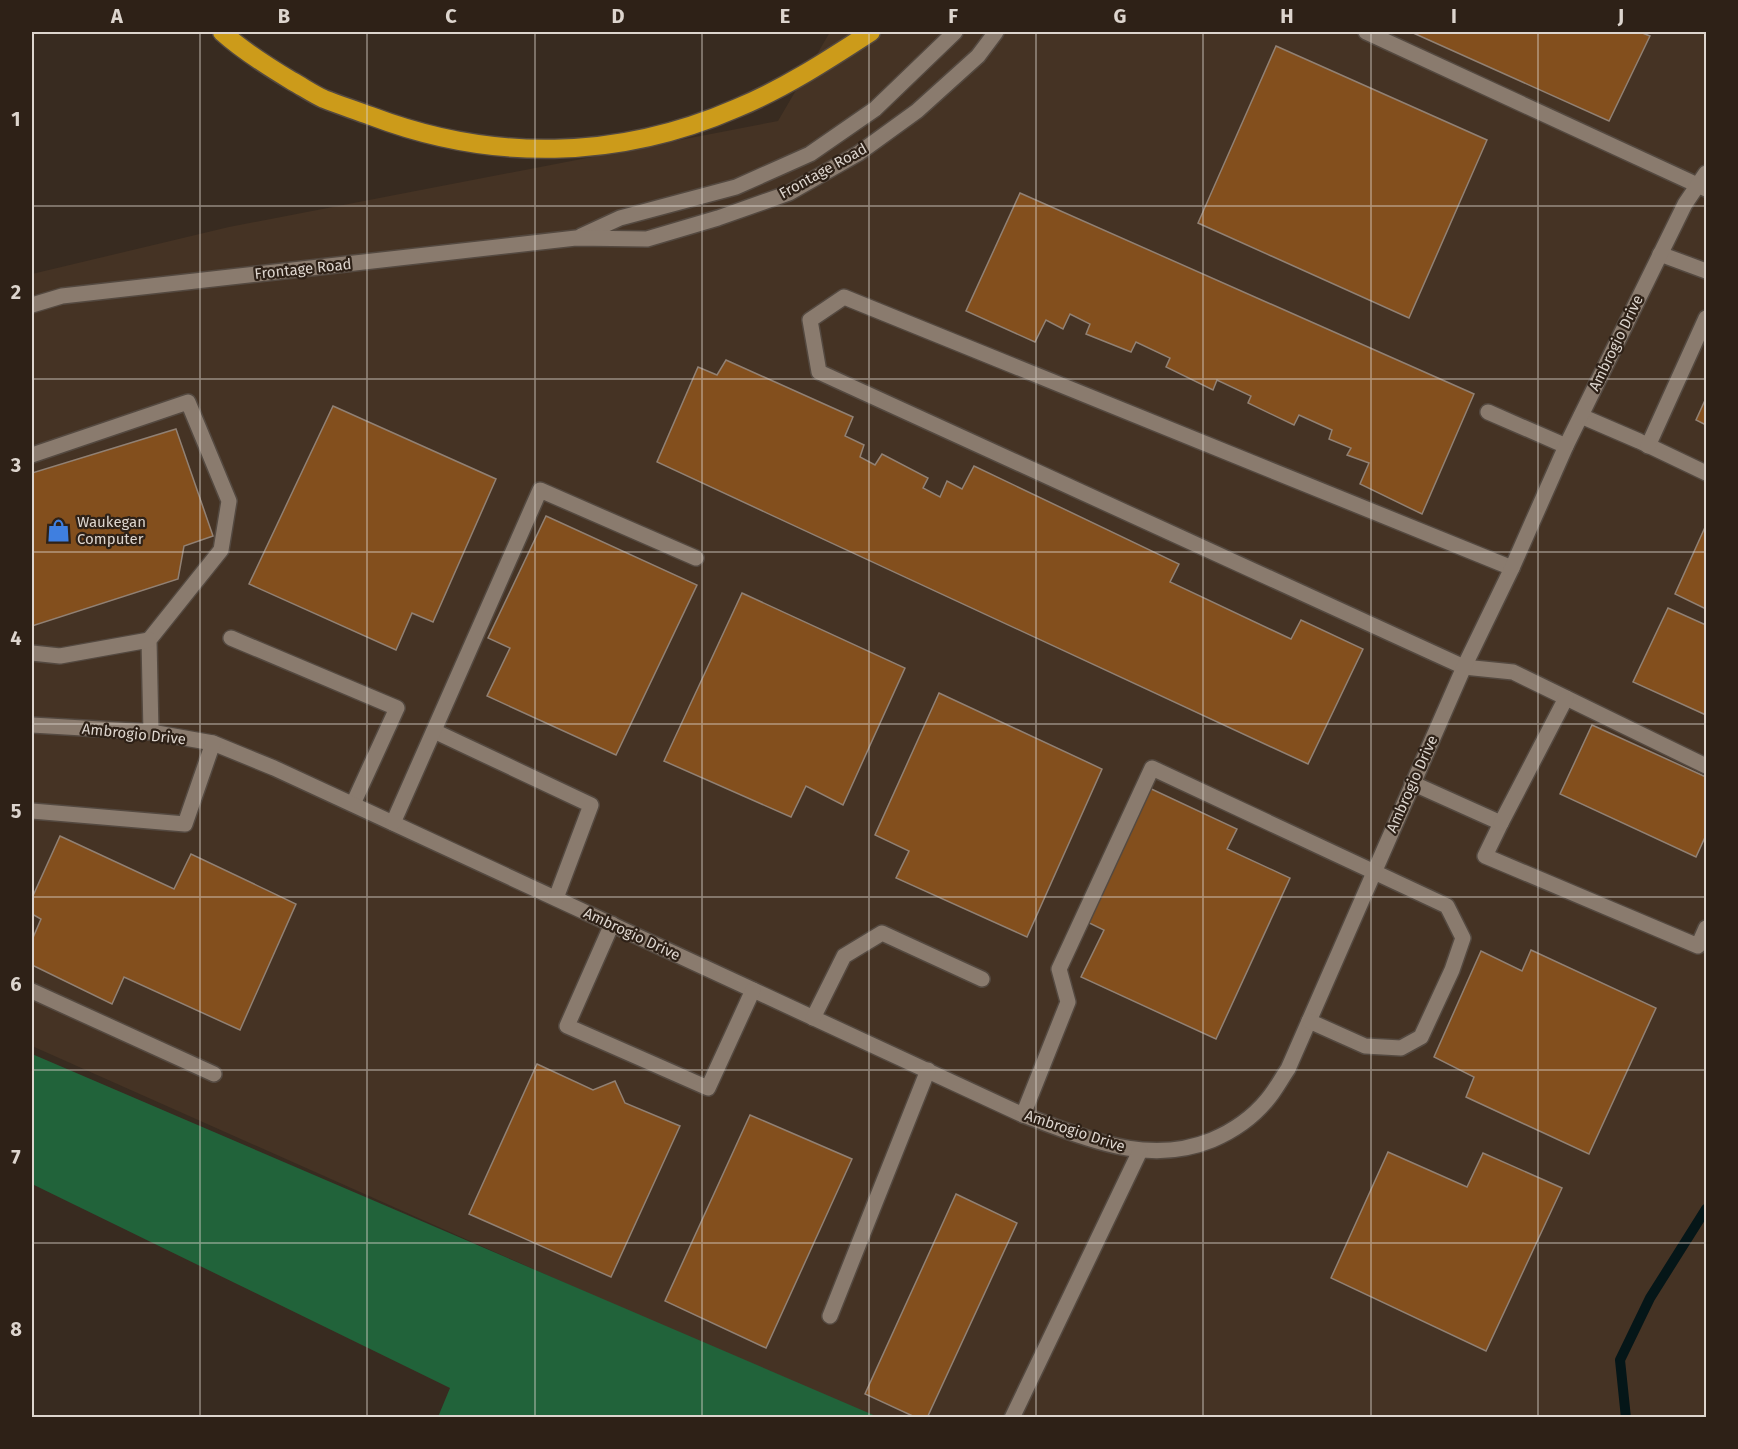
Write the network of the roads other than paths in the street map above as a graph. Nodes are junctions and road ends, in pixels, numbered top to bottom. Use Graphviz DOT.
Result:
graph roads {
  1 [pos="222,32"];
  2 [pos="871,32"];
  3 [pos="955,32"];
  4 [pos="996,32"];
  5 [pos="1366,32"];
  6 [pos="1704,182"];
  7 [pos="576,238"];
  8 [pos="1660,254"];
  9 [pos="1707,271"];
  10 [pos="32,305"];
  11 [pos="1707,318"];
  12 [pos="1488,412"];
  13 [pos="1581,416"];
  14 [pos="1566,446"];
  15 [pos="1648,446"];
  16 [pos="32,455"];
  17 [pos="1707,473"];
  18 [pos="696,558"];
  19 [pos="1512,568"];
  20 [pos="231,638"];
  21 [pos="149,640"];
  22 [pos="32,653"];
  23 [pos="1464,667"];
  24 [pos="1566,698"];
  25 [pos="32,725"];
  26 [pos="434,730"];
  27 [pos="150,732"];
  28 [pos="213,743"];
  29 [pos="1707,766"];
  30 [pos="1412,783"];
  31 [pos="353,804"];
  32 [pos="32,811"];
  33 [pos="393,823"];
  34 [pos="1501,823"];
  35 [pos="1373,873"];
  36 [pos="556,898"];
  37 [pos="612,924"];
  38 [pos="1707,928"];
  39 [pos="982,979"];
  40 [pos="753,990"];
  41 [pos="32,991"];
  42 [pos="813,1018"];
  43 [pos="1309,1021"];
  44 [pos="928,1070"];
  45 [pos="214,1074"];
  46 [pos="1023,1115"];
  47 [pos="1140,1151"];
  48 [pos="830,1316"];
  49 [pos="1012,1418"];
  1 -- 2 [label="highway"];
  3 -- 7 [label="street, Frontage Road"];
  4 -- 7 [label="street, Frontage Road"];
  5 -- 6 [label="street"];
  6 -- 8 [label="street, Ambrogio Drive"];
  7 -- 10 [label="street, Frontage Road"];
  8 -- 9 [label="street"];
  8 -- 13 [label="street, Ambrogio Drive"];
  11 -- 15 [label="street"];
  12 -- 14 [label="street"];
  13 -- 14 [label="street, Ambrogio Drive"];
  13 -- 15 [label="street"];
  14 -- 19 [label="street, Ambrogio Drive"];
  15 -- 17 [label="street"];
  16 -- 21 [label="street"];
  18 -- 26 [label="street"];
  19 -- 23 [label="street, Ambrogio Drive"];
  19 -- 23 [label="street"];
  20 -- 31 [label="street"];
  21 -- 22 [label="street"];
  21 -- 27 [label="street"];
  23 -- 24 [label="street"];
  23 -- 30 [label="street, Ambrogio Drive"];
  24 -- 29 [label="street"];
  24 -- 34 [label="street"];
  25 -- 27 [label="street, Ambrogio Drive"];
  26 -- 33 [label="street"];
  26 -- 36 [label="street"];
  27 -- 28 [label="street, Ambrogio Drive"];
  28 -- 31 [label="street, Ambrogio Drive"];
  28 -- 32 [label="street"];
  30 -- 34 [label="street"];
  30 -- 35 [label="street, Ambrogio Drive"];
  31 -- 33 [label="street, Ambrogio Drive"];
  33 -- 36 [label="street, Ambrogio Drive"];
  34 -- 38 [label="street"];
  35 -- 43 [label="street, Ambrogio Drive"];
  35 -- 43 [label="street"];
  35 -- 46 [label="street"];
  36 -- 37 [label="street, Ambrogio Drive"];
  37 -- 40 [label="street, Ambrogio Drive"];
  37 -- 40 [label="street"];
  39 -- 42 [label="street"];
  40 -- 42 [label="street, Ambrogio Drive"];
  41 -- 45 [label="street"];
  42 -- 44 [label="street, Ambrogio Drive"];
  43 -- 47 [label="street, Ambrogio Drive"];
  44 -- 46 [label="street, Ambrogio Drive"];
  44 -- 48 [label="street"];
  46 -- 47 [label="street, Ambrogio Drive"];
  47 -- 49 [label="street"];
}
